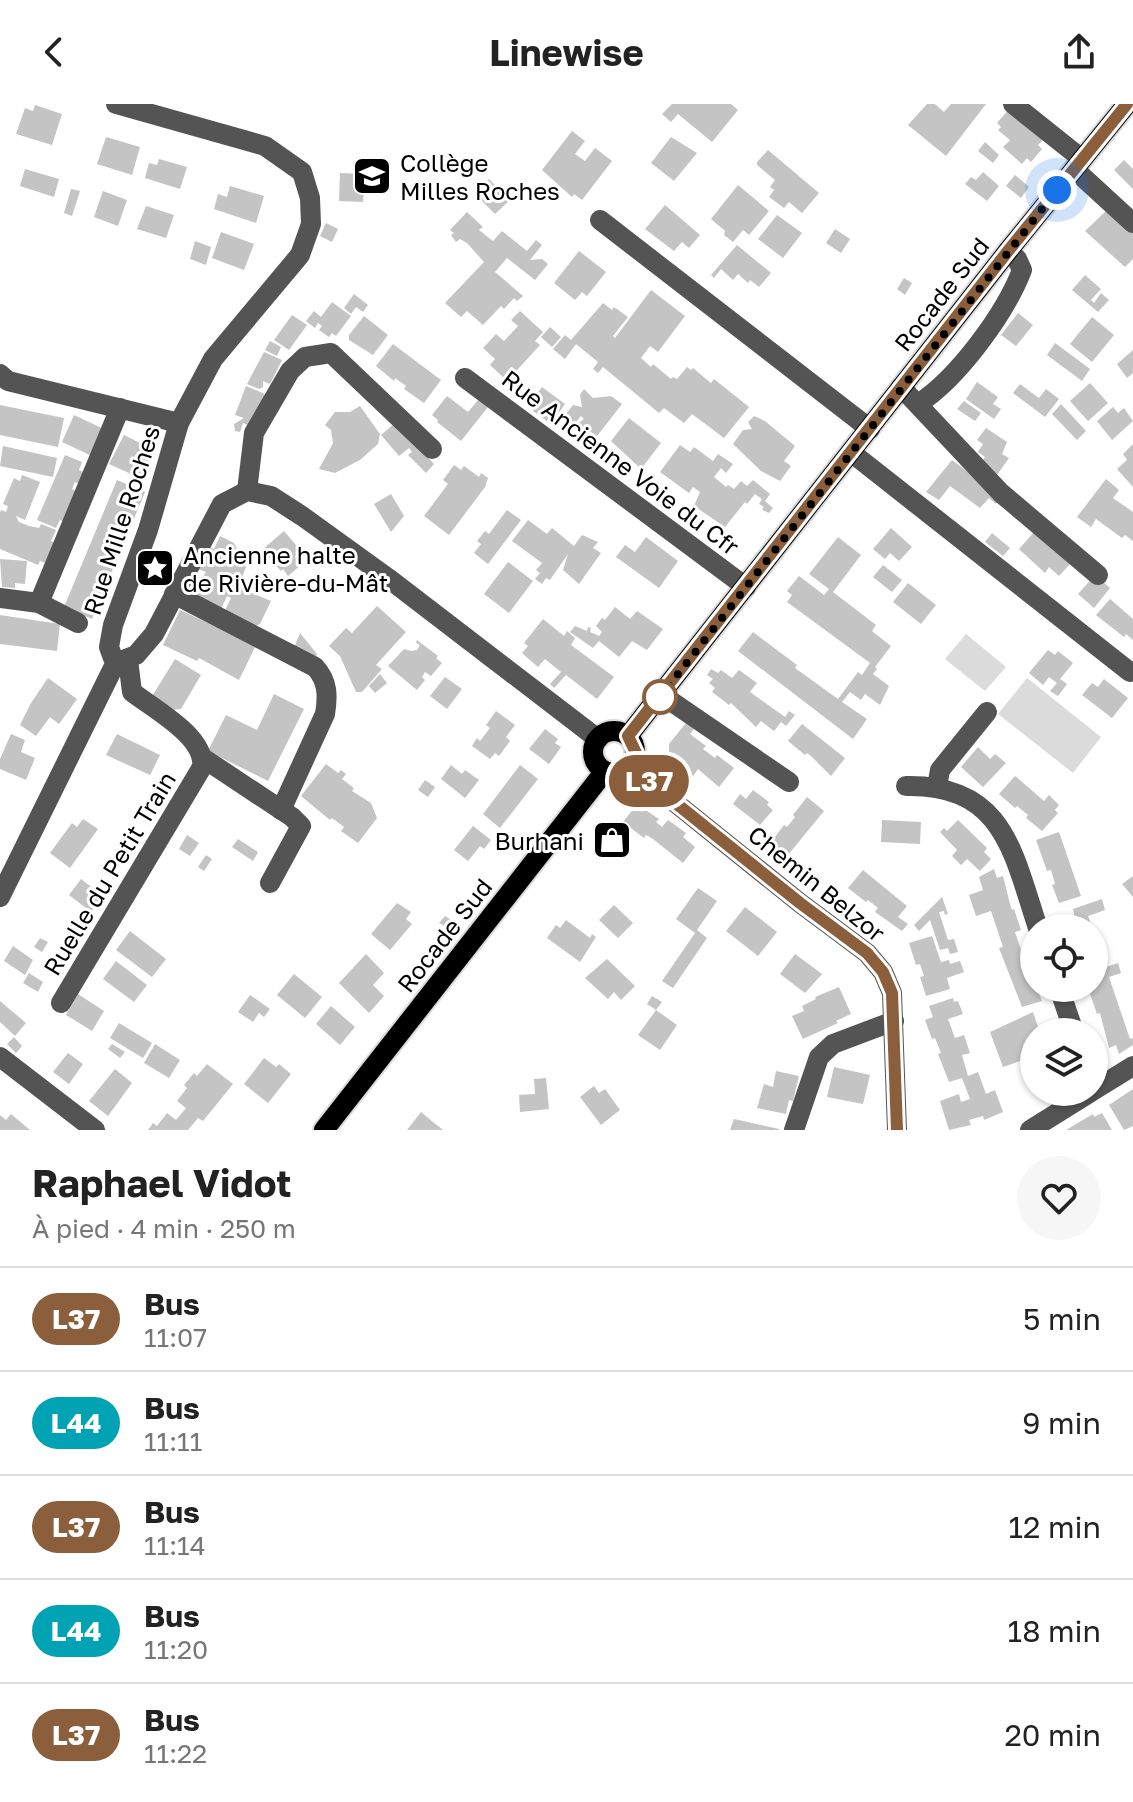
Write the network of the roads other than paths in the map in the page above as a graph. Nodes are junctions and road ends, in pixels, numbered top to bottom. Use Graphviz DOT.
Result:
graph roads {
  1 [pos="116,104"];
  2 [pos="1013,104"];
  3 [pos="1127,104"];
  4 [pos="1078,164"];
  5 [pos="600,220"];
  6 [pos="1133,223"];
  7 [pos="1008,251"];
  8 [pos="0,374"];
  9 [pos="465,378"];
  10 [pos="901,387"];
  11 [pos="918,404"];
  12 [pos="120,408"];
  13 [pos="179,423"];
  14 [pos="870,429"];
  15 [pos="432,449"];
  16 [pos="852,453"];
  17 [pos="247,491"];
  18 [pos="1098,575"];
  19 [pos="746,587"];
  20 [pos="174,594"];
  21 [pos="0,598"];
  22 [pos="39,603"];
  23 [pos="78,623"];
  24 [pos="123,660"];
  25 [pos="1130,672"];
  26 [pos="662,695"];
  27 [pos="987,712"];
  28 [pos="628,736"];
  29 [pos="598,739"];
  30 [pos="203,758"];
  31 [pos="632,765"];
  32 [pos="605,771"];
  33 [pos="789,782"];
  34 [pos="906,786"];
  35 [pos="937,787"];
  36 [pos="281,810"];
  37 [pos="270,883"];
  38 [pos="0,897"];
  39 [pos="1033,914"];
  40 [pos="61,1003"];
  41 [pos="894,1021"];
  42 [pos="0,1057"];
  43 [pos="1133,1066"];
  44 [pos="1108,1081"];
  45 [pos="1068,1106"];
  46 [pos="95,1130"];
  47 [pos="324,1130"];
  48 [pos="794,1130"];
  49 [pos="897,1130"];
  50 [pos="1030,1130"];
  1 -- 13 [label="street, Rue Mille Roches"];
  2 -- 4 [label="street"];
  3 -- 4 [label="main road, Rocade Sud"];
  4 -- 6 [label="street"];
  4 -- 7 [label="main road, Rocade Sud"];
  5 -- 14 [label="street"];
  7 -- 10 [label="main road, Rocade Sud"];
  7 -- 11 [label="street"];
  8 -- 12 [label="street"];
  9 -- 19 [label="street, Rue Ancienne Voie du Cfr"];
  10 -- 11 [label="street"];
  10 -- 14 [label="main road, Rocade Sud"];
  11 -- 18 [label="street"];
  12 -- 13 [label="street"];
  12 -- 22 [label="street"];
  13 -- 24 [label="street, Rue Mille Roches"];
  14 -- 16 [label="main road, Rocade Sud"];
  15 -- 17 [label="street"];
  16 -- 19 [label="main road, Rocade Sud"];
  16 -- 25 [label="street"];
  17 -- 20 [label="street"];
  17 -- 29 [label="street"];
  19 -- 26 [label="main road, Rocade Sud"];
  20 -- 24 [label="street"];
  20 -- 36 [label="street"];
  21 -- 22 [label="street"];
  22 -- 23 [label="street"];
  24 -- 30 [label="street, Ruelle du Petit Train"];
  24 -- 38 [label="street"];
  26 -- 28 [label="main road, Rocade Sud"];
  26 -- 33 [label="street"];
  27 -- 35 [label="street"];
  28 -- 29 [label="main road"];
  28 -- 31 [label="main road"];
  29 -- 32 [label="main road"];
  30 -- 36 [label="street"];
  30 -- 40 [label="street, Ruelle du Petit Train"];
  31 -- 32 [label="main road"];
  31 -- 41 [label="street, Chemin Belzor"];
  32 -- 47 [label="main road, Rocade Sud"];
  34 -- 35 [label="street"];
  35 -- 39 [label="street"];
  36 -- 37 [label="street"];
  41 -- 48 [label="street"];
  41 -- 49 [label="street, Chemin Belzor"];
  42 -- 46 [label="street"];
  43 -- 44 [label="street"];
  45 -- 50 [label="street"];
}
